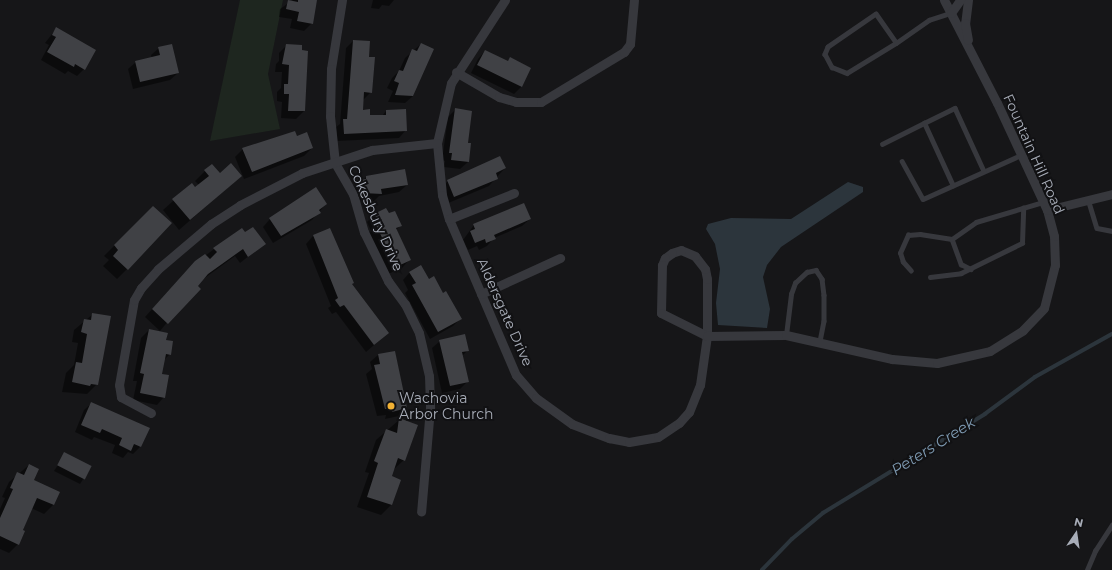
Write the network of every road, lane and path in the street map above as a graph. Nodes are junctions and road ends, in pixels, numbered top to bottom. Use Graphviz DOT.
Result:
graph roads {
  1 [pos="342,0"];
  2 [pos="505,0"];
  3 [pos="634,0"];
  4 [pos="944,0"];
  5 [pos="960,0"];
  6 [pos="968,0"];
  7 [pos="951,13"];
  8 [pos="896,43"];
  9 [pos="970,51"];
  10 [pos="456,72"];
  11 [pos="924,123"];
  12 [pos="437,144"];
  13 [pos="882,144"];
  14 [pos="1021,155"];
  15 [pos="902,161"];
  16 [pos="335,163"];
  17 [pos="984,171"];
  18 [pos="953,186"];
  19 [pos="514,192"];
  20 [pos="1112,194"];
  21 [pos="1088,199"];
  22 [pos="1045,206"];
  23 [pos="1023,208"];
  24 [pos="449,219"];
  25 [pos="1112,231"];
  26 [pos="952,239"];
  27 [pos="560,258"];
  28 [pos="972,269"];
  29 [pos="911,271"];
  30 [pos="930,277"];
  31 [pos="481,294"];
  32 [pos="786,335"];
  33 [pos="707,336"];
  34 [pos="820,341"];
  35 [pos="151,413"];
  36 [pos="421,512"];
  37 [pos="1112,525"];
  38 [pos="1087,570"];
  1 -- 16 [label="street, Cokesbury Drive"];
  2 -- 10 [label="street, Aldersgate Drive"];
  3 -- 10 [label="street"];
  4 -- 7 [label="street, Fountain Hill Road"];
  5 -- 7 [label="street"];
  6 -- 9 [label="street"];
  7 -- 8 [label="lane"];
  7 -- 9 [label="street, Fountain Hill Road"];
  8 -- 8 [label="lane"];
  9 -- 14 [label="street, Fountain Hill Road"];
  10 -- 12 [label="street, Aldersgate Drive"];
  11 -- 13 [label="lane"];
  11 -- 17 [label="lane"];
  11 -- 18 [label="lane"];
  12 -- 16 [label="street"];
  12 -- 24 [label="street, Aldersgate Drive"];
  14 -- 17 [label="lane"];
  14 -- 22 [label="street, Fountain Hill Road"];
  15 -- 18 [label="lane"];
  16 -- 35 [label="street"];
  16 -- 36 [label="street, Cokesbury Drive"];
  17 -- 18 [label="lane"];
  19 -- 24 [label="street"];
  20 -- 21 [label="street"];
  21 -- 22 [label="street"];
  21 -- 25 [label="lane"];
  22 -- 23 [label="lane"];
  22 -- 34 [label="street, Fountain Hill Road"];
  23 -- 26 [label="lane"];
  23 -- 28 [label="lane"];
  24 -- 31 [label="street, Aldersgate Drive"];
  26 -- 28 [label="lane"];
  26 -- 29 [label="lane"];
  27 -- 31 [label="street"];
  28 -- 30 [label="lane"];
  31 -- 33 [label="street, Aldersgate Drive"];
  32 -- 33 [label="street, Fountain Hill Road"];
  32 -- 34 [label="street, Fountain Hill Road"];
  32 -- 34 [label="lane"];
  33 -- 33 [label="street, Aldersgate Drive"];
  37 -- 38 [label="lane"];
}
